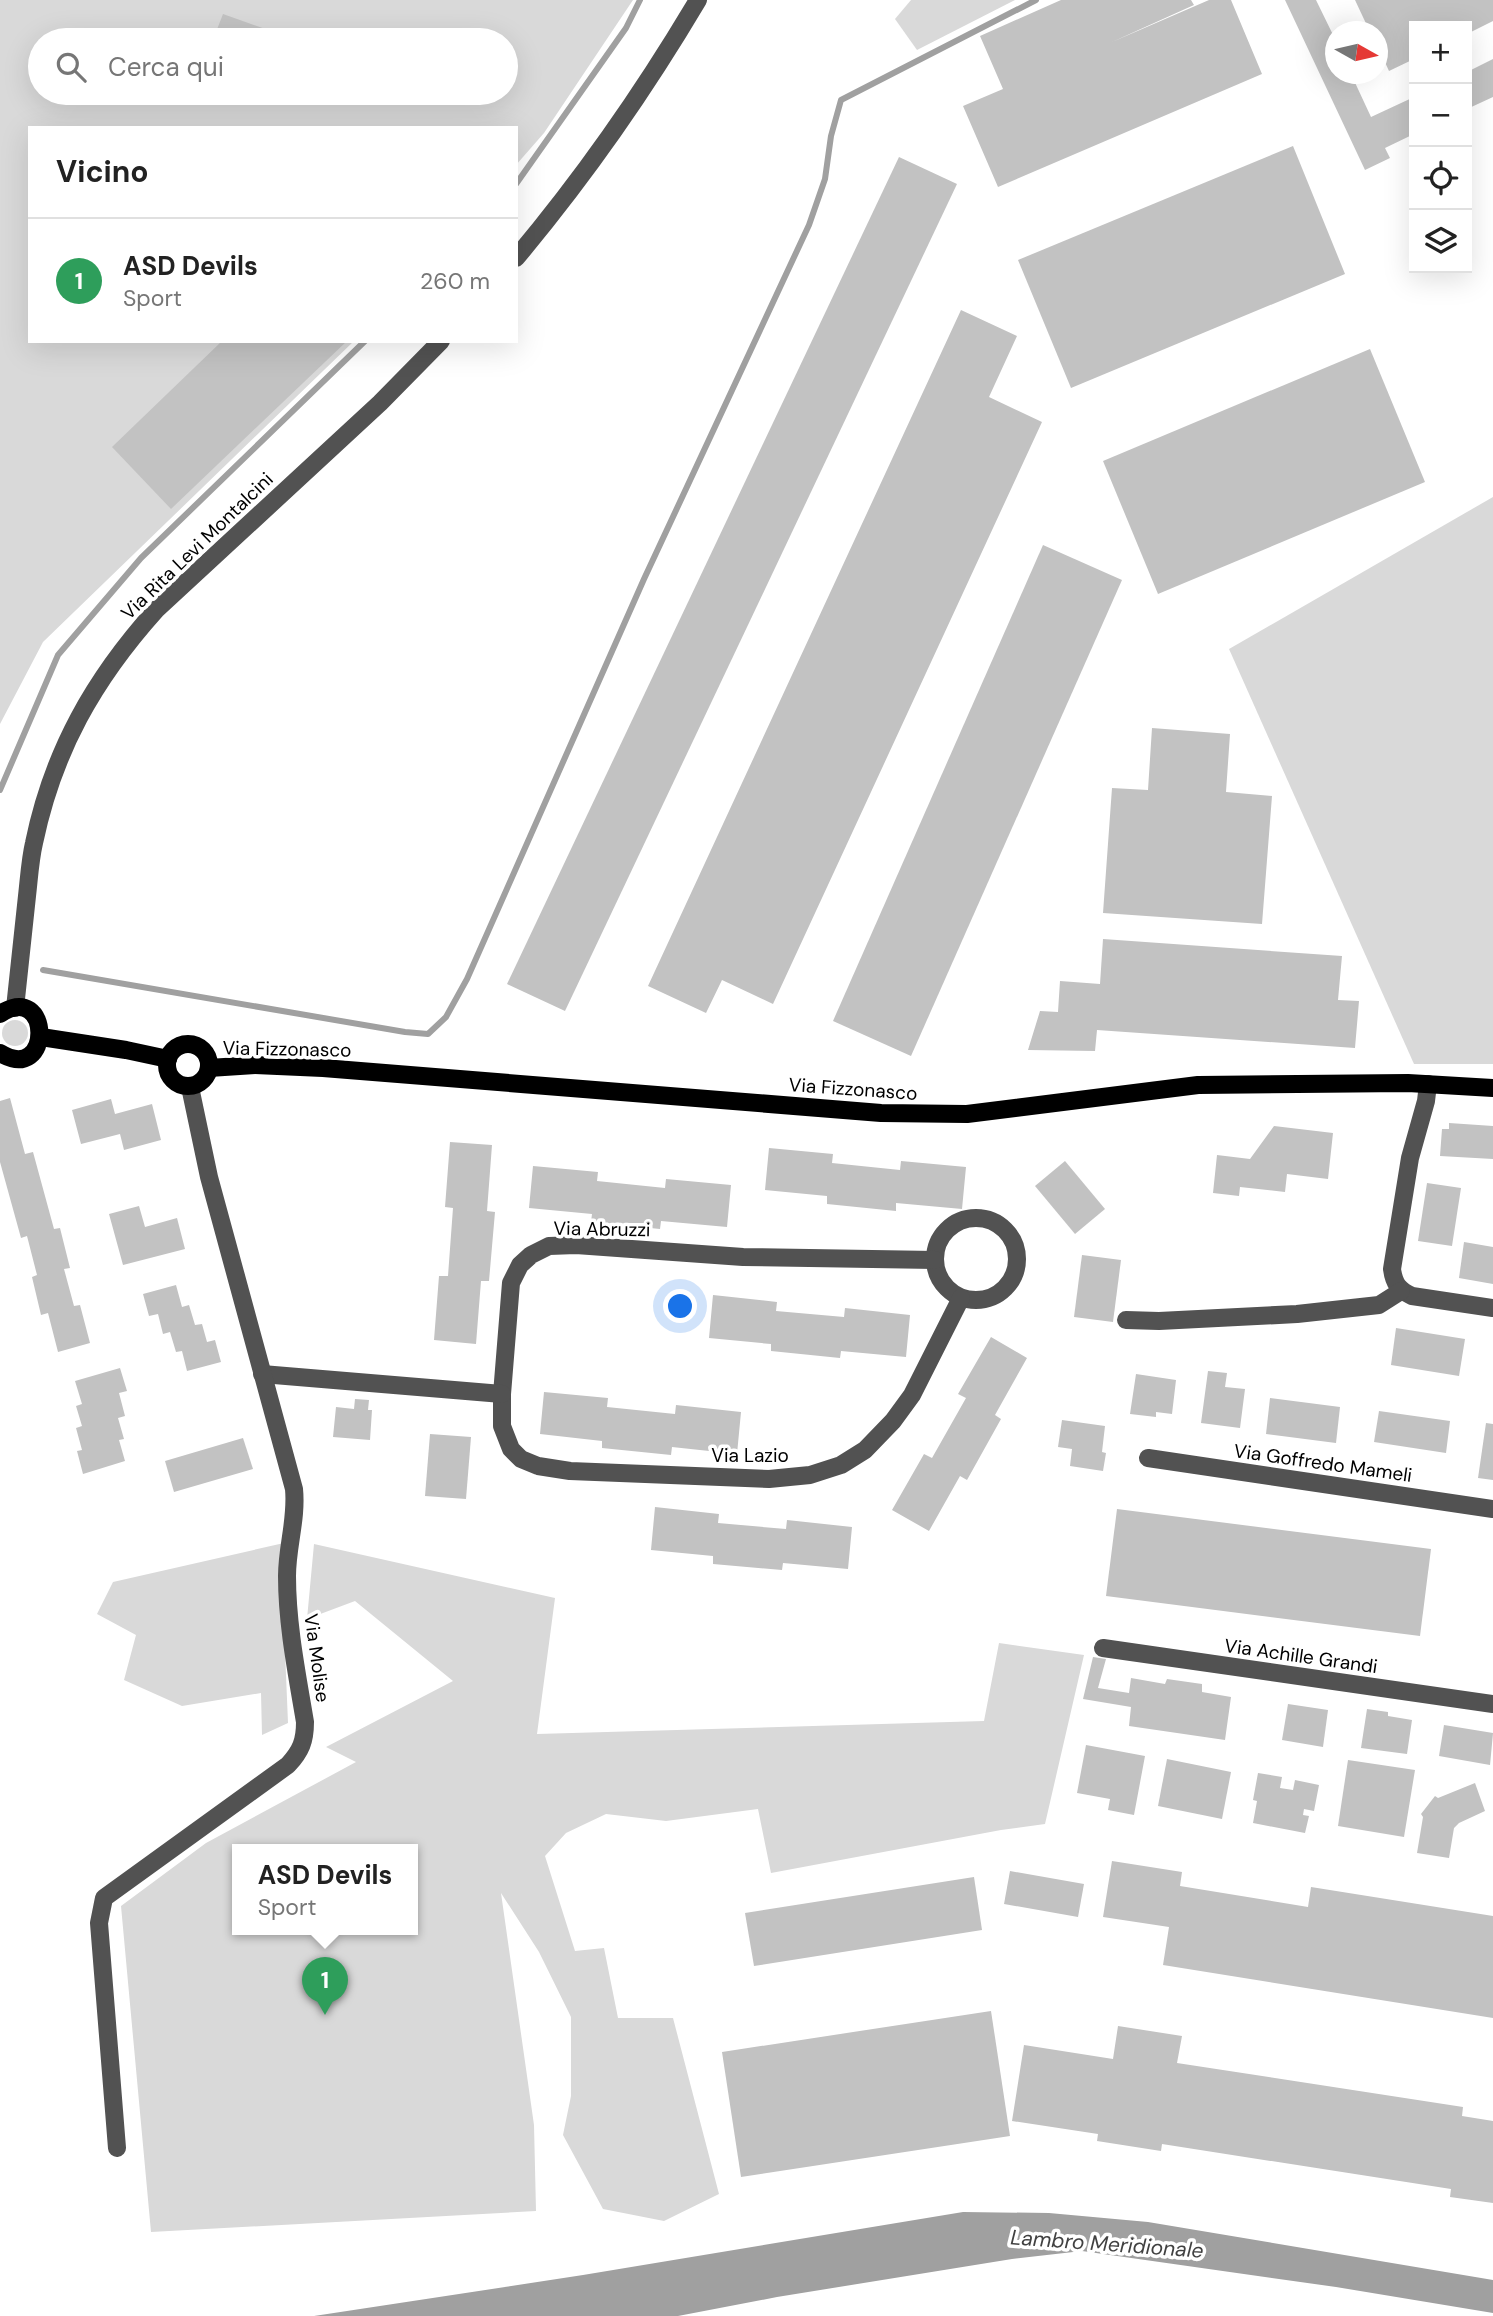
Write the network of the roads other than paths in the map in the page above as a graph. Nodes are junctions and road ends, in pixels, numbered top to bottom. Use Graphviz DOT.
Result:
graph roads {
  1 [pos="698,0"];
  2 [pos="518,254"];
  3 [pos="439,343"];
  4 [pos="7,1011"];
  5 [pos="41,1037"];
  6 [pos="0,1053"];
  7 [pos="168,1059"];
  8 [pos="209,1068"];
  9 [pos="1428,1084"];
  10 [pos="190,1087"];
  11 [pos="1493,1088"];
  12 [pos="935,1260"];
  13 [pos="1401,1291"];
  14 [pos="961,1298"];
  15 [pos="1493,1308"];
  16 [pos="1126,1320"];
  17 [pos="262,1374"];
  18 [pos="502,1394"];
  19 [pos="1148,1458"];
  20 [pos="1493,1509"];
  21 [pos="1103,1648"];
  22 [pos="1493,1704"];
  23 [pos="117,2148"];
  1 -- 2 [label="street"];
  3 -- 4 [label="street, Via Rita Levi Montalcini"];
  4 -- 5 [label="main road"];
  5 -- 6 [label="main road"];
  5 -- 7 [label="main road"];
  7 -- 8 [label="main road, Via Fizzonasco"];
  7 -- 10 [label="main road"];
  8 -- 9 [label="main road, Via Fizzonasco"];
  8 -- 10 [label="main road, Via Fizzonasco"];
  9 -- 11 [label="main road, Via Fizzonasco"];
  9 -- 13 [label="street"];
  10 -- 17 [label="street, Via Molise"];
  12 -- 14 [label="street"];
  12 -- 14 [label="street"];
  12 -- 18 [label="street, Via Abruzzi"];
  13 -- 15 [label="street"];
  13 -- 16 [label="street"];
  14 -- 18 [label="street, Via Lazio"];
  17 -- 18 [label="street"];
  17 -- 23 [label="street, Via Molise"];
  19 -- 20 [label="street, Via Goffredo Mameli"];
  21 -- 22 [label="street, Via Achille Grandi"];
}
